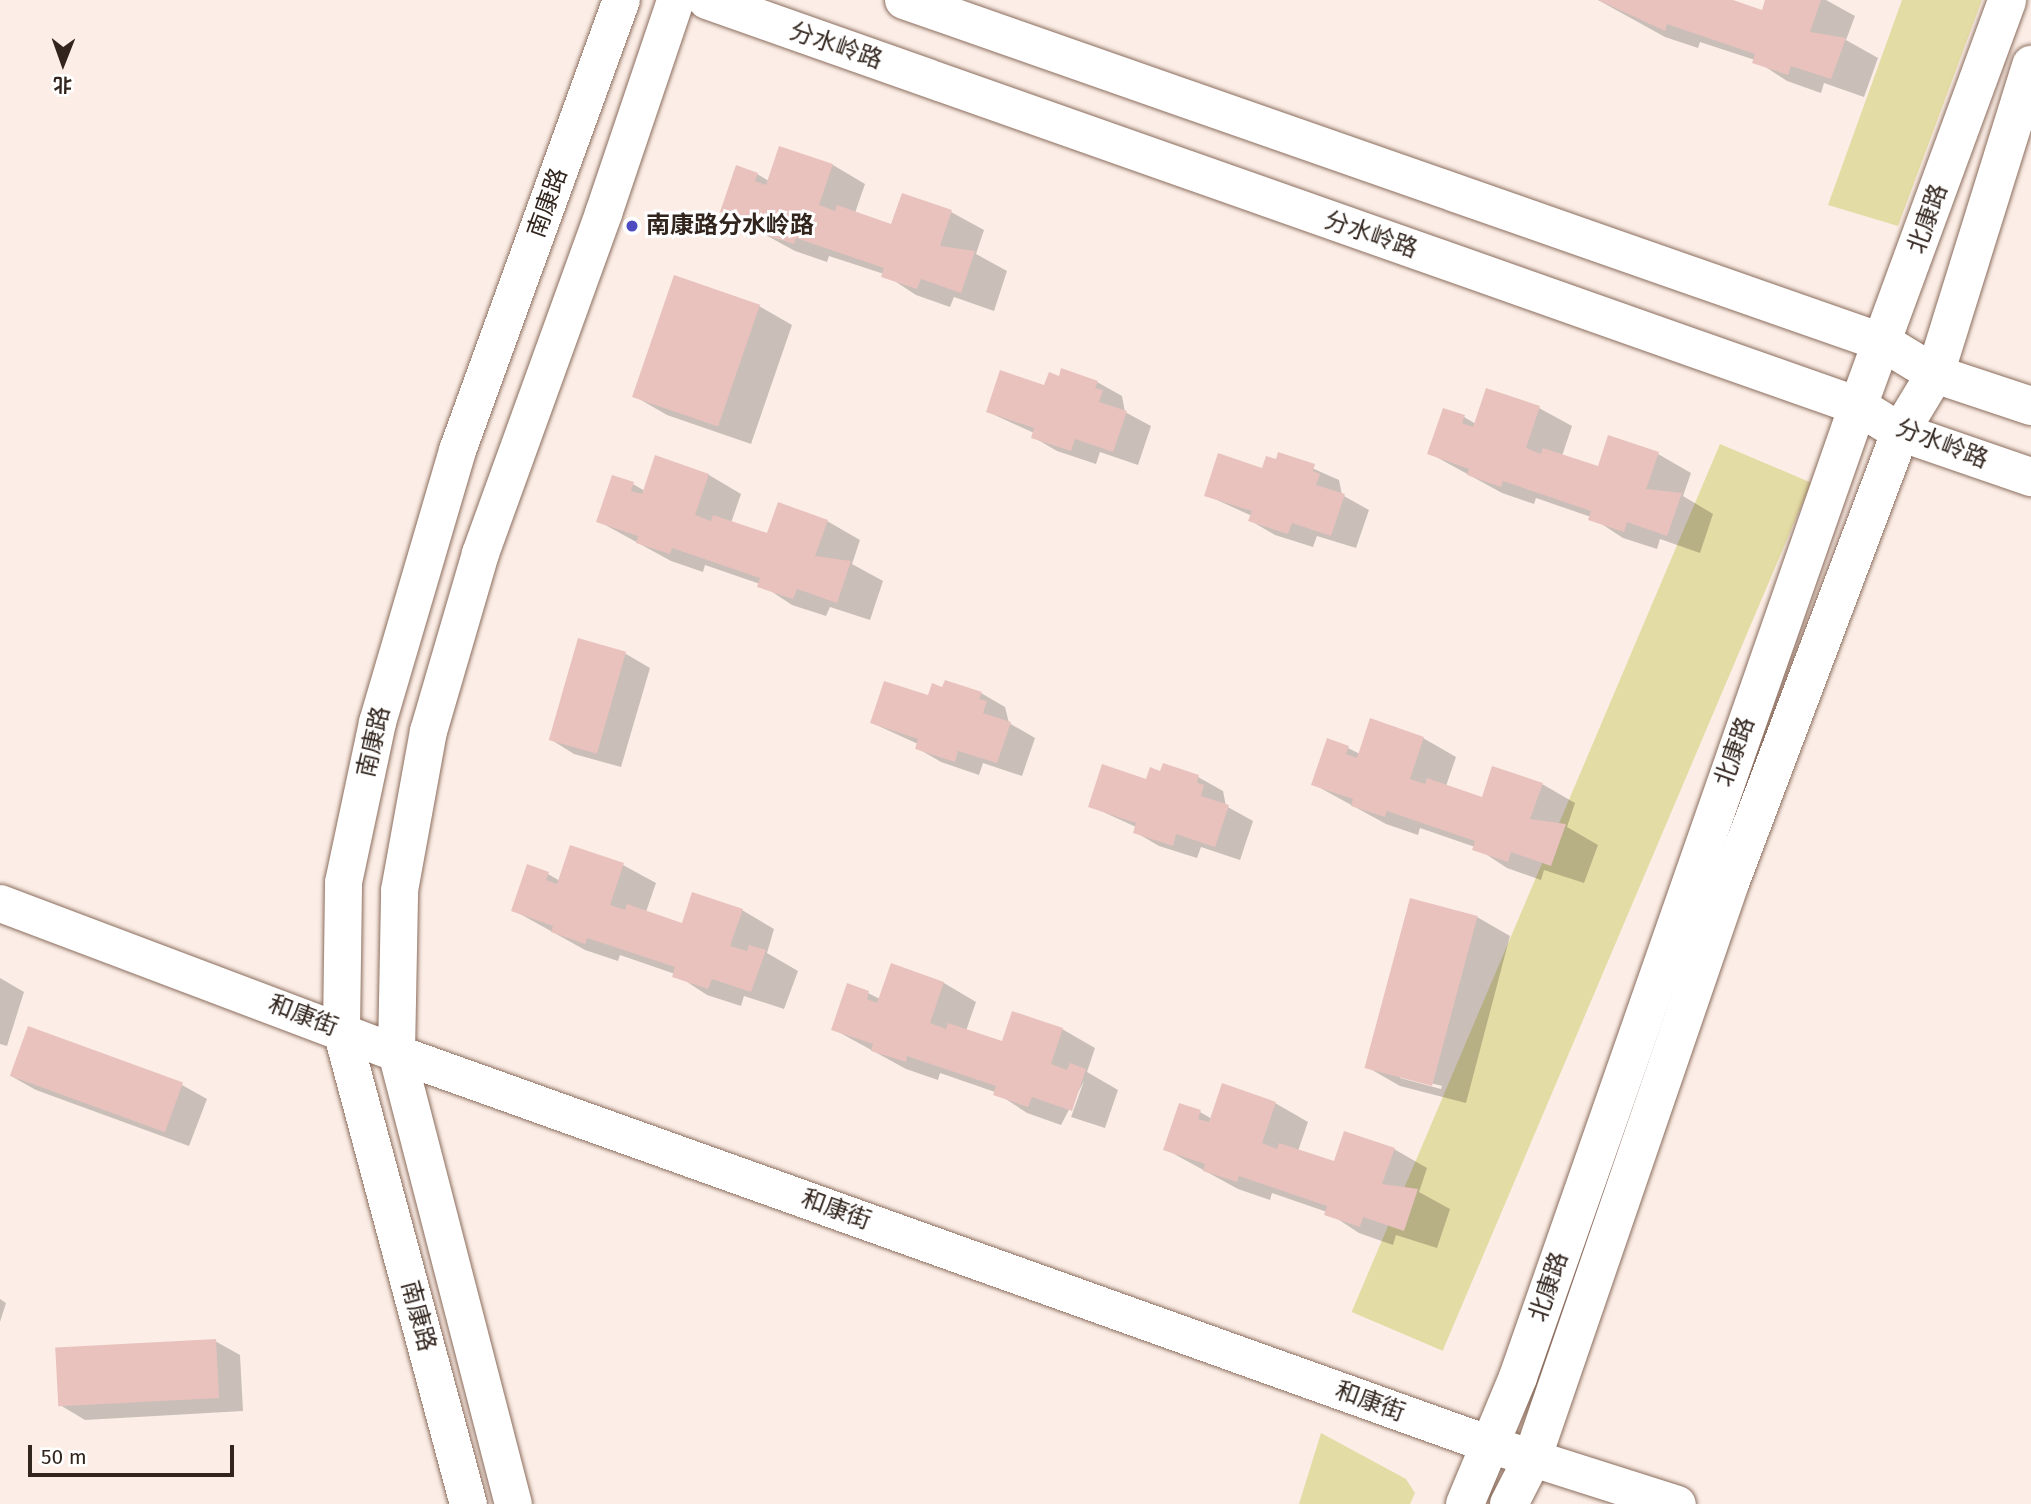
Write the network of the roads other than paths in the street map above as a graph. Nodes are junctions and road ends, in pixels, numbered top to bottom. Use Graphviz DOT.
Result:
graph roads {
  1 [pos="621,0"];
  2 [pos="674,0"];
  3 [pos="707,0"];
  4 [pos="904,0"];
  5 [pos="2007,0"];
  6 [pos="2031,65"];
  7 [pos="1884,343"];
  8 [pos="1935,374"];
  9 [pos="1858,406"];
  10 [pos="2031,406"];
  11 [pos="1900,432"];
  12 [pos="2031,477"];
  13 [pos="0,903"];
  14 [pos="341,1030"];
  15 [pos="396,1053"];
  16 [pos="1492,1446"];
  17 [pos="1532,1458"];
  18 [pos="468,1504"];
  19 [pos="513,1504"];
  20 [pos="1465,1504"];
  21 [pos="1509,1504"];
  22 [pos="1677,1504"];
  1 -- 14 [label="street, 南康路"];
  2 -- 15 [label="street, 南康路"];
  3 -- 9 [label="main road, 分水岭路"];
  4 -- 7 [label="main road"];
  5 -- 7 [label="main road, 北康路"];
  6 -- 8 [label="main road, 北康路"];
  7 -- 8 [label="main road"];
  7 -- 9 [label="main road, 北康路"];
  8 -- 10 [label="main road"];
  8 -- 11 [label="main road, 北康路"];
  9 -- 11 [label="main road, 分水岭路"];
  9 -- 16 [label="main road, 北康路"];
  11 -- 12 [label="main road, 分水岭路"];
  11 -- 17 [label="main road, 北康路"];
  13 -- 14 [label="street, 和康街"];
  14 -- 15 [label="street, 和康街"];
  14 -- 18 [label="street, 南康路"];
  15 -- 16 [label="street, 和康街"];
  15 -- 19 [label="street, 南康路"];
  16 -- 17 [label="street, 和康街"];
  16 -- 20 [label="main road, 北康路"];
  17 -- 21 [label="main road, 北康路"];
  17 -- 22 [label="street, 和康街"];
}
